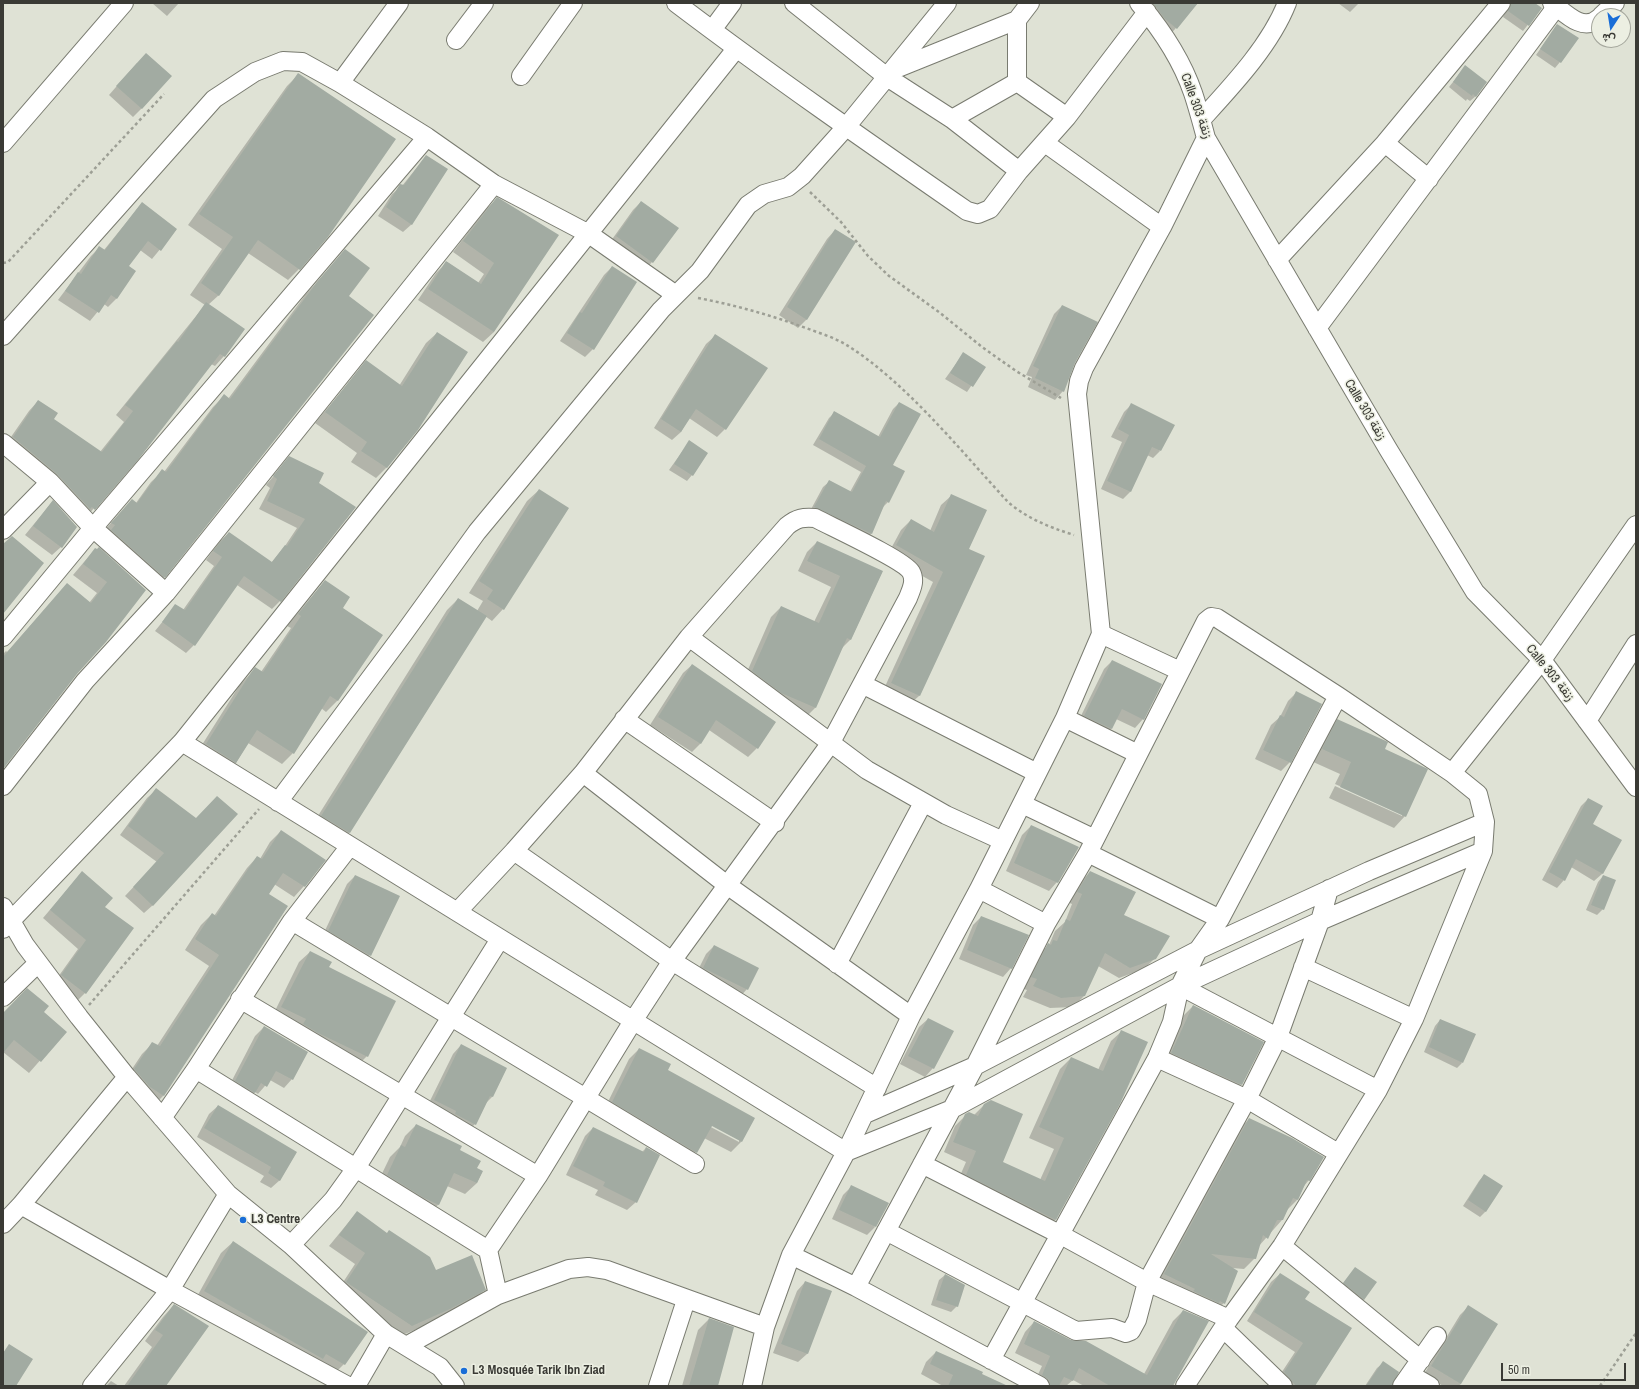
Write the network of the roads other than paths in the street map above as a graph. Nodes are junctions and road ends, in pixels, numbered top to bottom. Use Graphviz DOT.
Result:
graph roads {
  1 [pos="124,3"];
  2 [pos="399,3"];
  3 [pos="484,3"];
  4 [pos="573,3"];
  5 [pos="676,3"];
  6 [pos="732,3"];
  7 [pos="794,3"];
  8 [pos="947,3"];
  9 [pos="1030,3"];
  10 [pos="1287,3"];
  11 [pos="1501,3"];
  12 [pos="1555,5"];
  13 [pos="1143,8"];
  14 [pos="1017,20"];
  15 [pos="1591,23"];
  16 [pos="712,30"];
  17 [pos="456,40"];
  18 [pos="736,49"];
  19 [pos="890,74"];
  20 [pos="521,76"];
  21 [pos="340,82"];
  22 [pos="1017,82"];
  23 [pos="1067,117"];
  24 [pos="952,119"];
  25 [pos="1201,120"];
  26 [pos="846,127"];
  27 [pos="428,137"];
  28 [pos="1206,138"];
  29 [pos="3,143"];
  30 [pos="1045,143"];
  31 [pos="1385,143"];
  32 [pos="1020,171"];
  33 [pos="1428,179"];
  34 [pos="494,184"];
  35 [pos="1162,227"];
  36 [pos="589,234"];
  37 [pos="1277,260"];
  38 [pos="676,295"];
  39 [pos="1317,328"];
  40 [pos="3,336"];
  41 [pos="3,443"];
  42 [pos="50,482"];
  43 [pos="1636,525"];
  44 [pos="93,528"];
  45 [pos="3,530"];
  46 [pos="166,593"];
  47 [pos="1101,634"];
  48 [pos="3,637"];
  49 [pos="689,637"];
  50 [pos="1636,644"];
  51 [pos="1542,660"];
  52 [pos="1180,671"];
  53 [pos="862,684"];
  54 [pos="1338,696"];
  55 [pos="1065,718"];
  56 [pos="624,719"];
  57 [pos="1588,721"];
  58 [pos="182,742"];
  59 [pos="830,744"];
  60 [pos="1138,754"];
  61 [pos="583,773"];
  62 [pos="1037,773"];
  63 [pos="1452,773"];
  64 [pos="3,786"];
  65 [pos="1636,787"];
  66 [pos="274,799"];
  67 [pos="923,803"];
  68 [pos="1022,804"];
  69 [pos="1485,822"];
  70 [pos="774,823"];
  71 [pos="1003,841"];
  72 [pos="350,846"];
  73 [pos="1092,846"];
  74 [pos="514,851"];
  75 [pos="1483,851"];
  76 [pos="727,885"];
  77 [pos="979,889"];
  78 [pos="1329,889"];
  79 [pos="457,912"];
  80 [pos="6,919"];
  81 [pos="1220,920"];
  82 [pos="292,921"];
  83 [pos="1320,921"];
  84 [pos="1046,924"];
  85 [pos="500,939"];
  86 [pos="1198,950"];
  87 [pos="672,961"];
  88 [pos="38,963"];
  89 [pos="837,964"];
  90 [pos="1303,967"];
  91 [pos="1180,986"];
  92 [pos="3,997"];
  93 [pos="240,999"];
  94 [pos="450,1016"];
  95 [pos="911,1016"];
  96 [pos="1414,1019"];
  97 [pos="633,1021"];
  98 [pos="1278,1037"];
  99 [pos="1157,1058"];
  100 [pos="975,1066"];
  101 [pos="196,1069"];
  102 [pos="127,1077"];
  103 [pos="877,1088"];
  104 [pos="1378,1090"];
  105 [pos="401,1095"];
  106 [pos="587,1098"];
  107 [pos="1247,1099"];
  108 [pos="952,1109"];
  109 [pos="864,1114"];
  110 [pos="162,1118"];
  111 [pos="846,1152"];
  112 [pos="1338,1153"];
  113 [pos="695,1164"];
  114 [pos="922,1164"];
  115 [pos="356,1168"];
  116 [pos="538,1176"];
  117 [pos="228,1194"];
  118 [pos="21,1205"];
  119 [pos="3,1224"];
  120 [pos="886,1231"];
  121 [pos="1061,1235"];
  122 [pos="291,1245"];
  123 [pos="1282,1246"];
  124 [pos="488,1250"];
  125 [pos="791,1255"];
  126 [pos="1147,1282"];
  127 [pos="856,1287"];
  128 [pos="170,1290"];
  129 [pos="498,1295"];
  130 [pos="686,1300"];
  131 [pos="1022,1302"];
  132 [pos="1226,1324"];
  133 [pos="765,1327"];
  134 [pos="386,1334"];
  135 [pos="1437,1336"];
  136 [pos="406,1346"];
  137 [pos="991,1360"];
  138 [pos="1421,1360"];
  139 [pos="1406,1380"];
  140 [pos="92,1386"];
  141 [pos="348,1386"];
  142 [pos="356,1386"];
  143 [pos="455,1386"];
  144 [pos="658,1386"];
  145 [pos="752,1386"];
  146 [pos="1040,1386"];
  147 [pos="1185,1386"];
  148 [pos="1283,1386"];
  149 [pos="1430,1386"];
  1 -- 29 [label="street"];
  2 -- 21 [label="street"];
  3 -- 17 [label="street"];
  4 -- 20 [label="street"];
  5 -- 16 [label="street"];
  6 -- 16 [label="street"];
  7 -- 19 [label="street"];
  8 -- 19 [label="street"];
  9 -- 14 [label="street"];
  10 -- 25 [label="street"];
  11 -- 31 [label="street"];
  12 -- 15 [label="street"];
  12 -- 33 [label="street"];
  13 -- 23 [label="street"];
  13 -- 25 [label="street, Calle 303 زنقة"];
  14 -- 19 [label="street"];
  14 -- 22 [label="street"];
  16 -- 18 [label="street"];
  18 -- 26 [label="street"];
  18 -- 36 [label="street"];
  19 -- 24 [label="street"];
  19 -- 26 [label="street"];
  21 -- 27 [label="street"];
  21 -- 40 [label="street"];
  22 -- 23 [label="street"];
  22 -- 24 [label="street"];
  23 -- 30 [label="street"];
  24 -- 32 [label="street"];
  25 -- 28 [label="street, Calle 303 زنقة"];
  26 -- 32 [label="street"];
  26 -- 38 [label="street"];
  27 -- 34 [label="street"];
  27 -- 44 [label="street"];
  28 -- 35 [label="street"];
  28 -- 37 [label="street, Calle 303 زنقة"];
  30 -- 32 [label="street"];
  30 -- 35 [label="street"];
  31 -- 33 [label="street"];
  31 -- 37 [label="street"];
  33 -- 39 [label="street"];
  34 -- 36 [label="street"];
  34 -- 46 [label="street"];
  35 -- 47 [label="street"];
  36 -- 38 [label="street"];
  36 -- 58 [label="street"];
  37 -- 39 [label="street, Calle 303 زنقة"];
  38 -- 66 [label="street"];
  39 -- 51 [label="street, Calle 303 زنقة"];
  41 -- 42 [label="street"];
  42 -- 44 [label="street"];
  42 -- 45 [label="street"];
  43 -- 51 [label="street"];
  44 -- 46 [label="street"];
  44 -- 48 [label="street"];
  46 -- 64 [label="street"];
  47 -- 52 [label="street"];
  47 -- 55 [label="street"];
  49 -- 53 [label="street"];
  49 -- 56 [label="street"];
  49 -- 59 [label="street"];
  50 -- 57 [label="street"];
  51 -- 57 [label="street, Calle 303 زنقة"];
  51 -- 63 [label="street"];
  52 -- 54 [label="street"];
  52 -- 60 [label="street"];
  53 -- 59 [label="street"];
  53 -- 62 [label="street"];
  54 -- 63 [label="street"];
  54 -- 81 [label="street"];
  55 -- 60 [label="street"];
  55 -- 62 [label="street"];
  56 -- 61 [label="street"];
  56 -- 70 [label="street"];
  57 -- 65 [label="street, Calle 303 زنقة"];
  58 -- 66 [label="street"];
  58 -- 80 [label="street"];
  59 -- 67 [label="street"];
  59 -- 70 [label="street"];
  60 -- 73 [label="street"];
  61 -- 74 [label="street"];
  61 -- 76 [label="street"];
  62 -- 68 [label="street"];
  63 -- 69 [label="street"];
  66 -- 72 [label="street"];
  67 -- 71 [label="street"];
  67 -- 89 [label="street"];
  68 -- 71 [label="street"];
  68 -- 73 [label="street"];
  69 -- 75 [label="street"];
  69 -- 78 [label="street"];
  70 -- 76 [label="street"];
  71 -- 77 [label="street"];
  72 -- 79 [label="street"];
  72 -- 82 [label="street"];
  73 -- 81 [label="street"];
  73 -- 84 [label="street"];
  74 -- 79 [label="street"];
  74 -- 87 [label="street"];
  75 -- 83 [label="street"];
  75 -- 96 [label="street"];
  76 -- 87 [label="street"];
  76 -- 89 [label="street"];
  77 -- 84 [label="street"];
  77 -- 95 [label="street"];
  78 -- 83 [label="street"];
  78 -- 86 [label="street"];
  79 -- 85 [label="street"];
  80 -- 88 [label="street"];
  81 -- 86 [label="street"];
  82 -- 93 [label="street"];
  82 -- 94 [label="street"];
  83 -- 90 [label="street"];
  83 -- 91 [label="street"];
  84 -- 100 [label="street"];
  85 -- 94 [label="street"];
  85 -- 97 [label="street"];
  86 -- 91 [label="street"];
  86 -- 100 [label="street"];
  87 -- 97 [label="street"];
  87 -- 103 [label="street"];
  88 -- 92 [label="street"];
  88 -- 102 [label="street"];
  89 -- 95 [label="street"];
  90 -- 96 [label="street"];
  90 -- 98 [label="street"];
  91 -- 98 [label="street"];
  91 -- 99 [label="street"];
  91 -- 108 [label="street"];
  93 -- 101 [label="street"];
  93 -- 105 [label="street"];
  94 -- 105 [label="street"];
  94 -- 106 [label="street"];
  95 -- 103 [label="street"];
  96 -- 104 [label="street"];
  97 -- 106 [label="street"];
  97 -- 111 [label="street"];
  98 -- 104 [label="street"];
  98 -- 107 [label="street"];
  99 -- 107 [label="street"];
  99 -- 121 [label="street"];
  100 -- 108 [label="street"];
  100 -- 109 [label="street"];
  101 -- 110 [label="street"];
  101 -- 115 [label="street"];
  102 -- 110 [label="street"];
  102 -- 118 [label="street"];
  103 -- 109 [label="street"];
  104 -- 112 [label="street"];
  105 -- 115 [label="street"];
  105 -- 116 [label="street"];
  106 -- 113 [label="street"];
  106 -- 116 [label="street"];
  107 -- 112 [label="street"];
  107 -- 126 [label="street"];
  108 -- 111 [label="street"];
  108 -- 114 [label="street"];
  109 -- 111 [label="street"];
  110 -- 117 [label="street"];
  111 -- 125 [label="street"];
  112 -- 123 [label="street"];
  114 -- 120 [label="street"];
  114 -- 121 [label="street"];
  115 -- 122 [label="street"];
  115 -- 124 [label="street"];
  116 -- 124 [label="street"];
  117 -- 122 [label="street"];
  117 -- 128 [label="street"];
  118 -- 119 [label="street"];
  118 -- 128 [label="street"];
  120 -- 127 [label="street"];
  120 -- 131 [label="street"];
  121 -- 126 [label="street"];
  121 -- 131 [label="street"];
  122 -- 134 [label="street"];
  123 -- 132 [label="street"];
  123 -- 138 [label="street"];
  124 -- 129 [label="street"];
  125 -- 127 [label="street"];
  125 -- 133 [label="street"];
  126 -- 131 [label="street"];
  126 -- 132 [label="street"];
  127 -- 137 [label="street"];
  128 -- 140 [label="street"];
  128 -- 141 [label="street"];
  129 -- 130 [label="street"];
  129 -- 136 [label="street"];
  130 -- 133 [label="street"];
  130 -- 144 [label="street"];
  131 -- 137 [label="street"];
  132 -- 147 [label="street"];
  132 -- 148 [label="street"];
  133 -- 145 [label="street"];
  134 -- 136 [label="street"];
  134 -- 142 [label="street"];
  135 -- 138 [label="street"];
  136 -- 143 [label="street"];
  137 -- 146 [label="street"];
  138 -- 139 [label="street"];
  139 -- 149 [label="street"];
}
